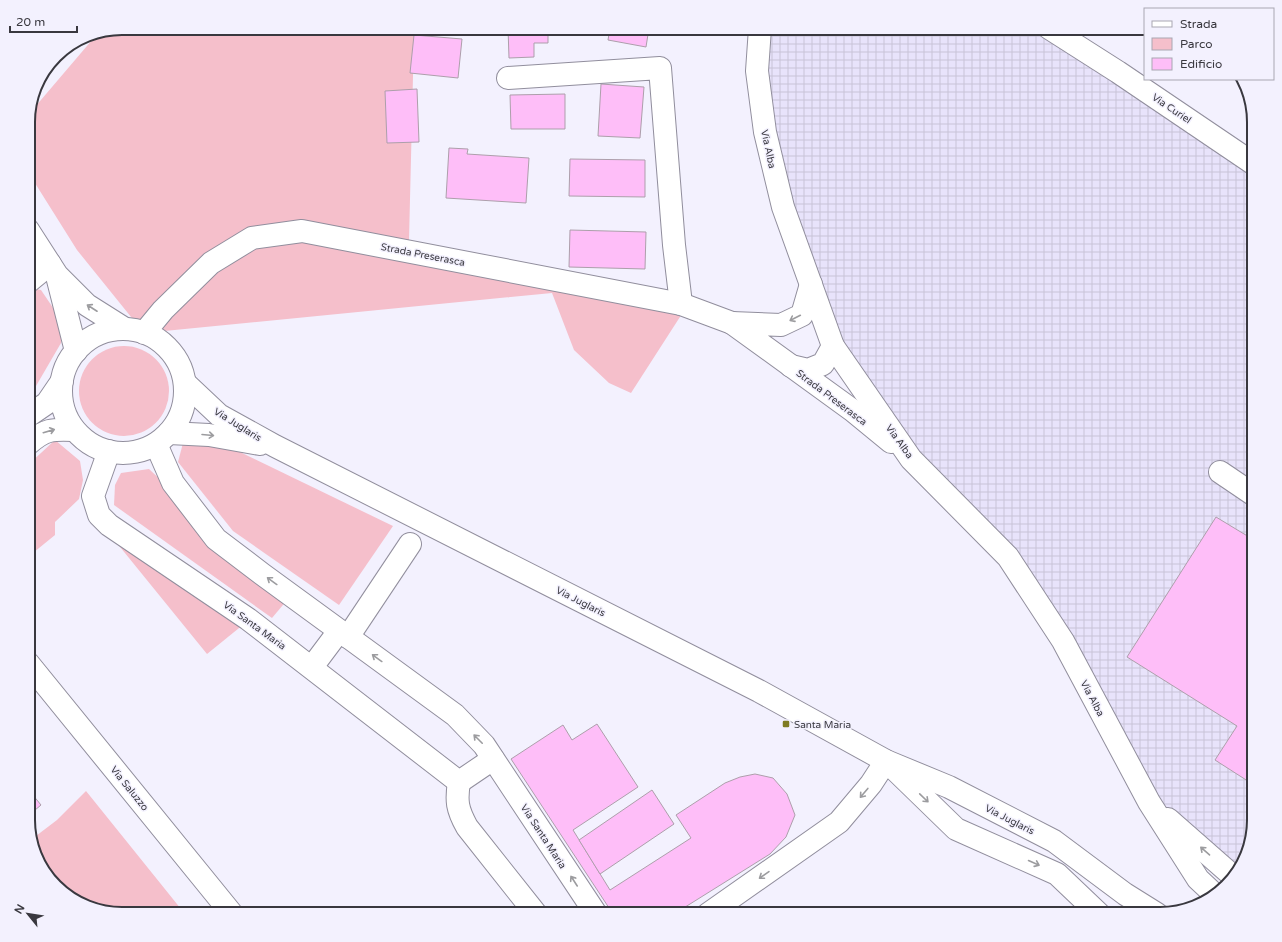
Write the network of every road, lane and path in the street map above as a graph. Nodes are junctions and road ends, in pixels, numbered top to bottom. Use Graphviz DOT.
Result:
graph roads {
  1 [pos="760,35"];
  2 [pos="1060,35"];
  3 [pos="508,78"];
  4 [pos="1247,159"];
  5 [pos="35,241"];
  6 [pos="53,269"];
  7 [pos="35,278"];
  8 [pos="811,284"];
  9 [pos="681,304"];
  10 [pos="732,323"];
  11 [pos="135,331"];
  12 [pos="833,346"];
  13 [pos="76,351"];
  14 [pos="790,366"];
  15 [pos="62,381"];
  16 [pos="185,383"];
  17 [pos="35,411"];
  18 [pos="74,430"];
  19 [pos="35,438"];
  20 [pos="163,438"];
  21 [pos="274,446"];
  22 [pos="109,451"];
  23 [pos="911,458"];
  24 [pos="1220,472"];
  25 [pos="1247,490"];
  26 [pos="410,544"];
  27 [pos="344,634"];
  28 [pos="312,667"];
  29 [pos="35,671"];
  30 [pos="493,759"];
  31 [pos="886,761"];
  32 [pos="459,782"];
  33 [pos="1149,802"];
  34 [pos="1229,873"];
  35 [pos="1210,891"];
  36 [pos="1124,894"];
  37 [pos="226,907"];
  38 [pos="530,907"];
  39 [pos="591,907"];
  40 [pos="718,907"];
  41 [pos="1092,907"];
  42 [pos="1136,907"];
  43 [pos="1146,907"];
  1 -- 8 [label="street, Via Alba"];
  2 -- 4 [label="street, Via Curiel"];
  3 -- 9 [label="street"];
  5 -- 6 [label="street"];
  6 -- 7 [label="street"];
  11 -- 6 [label="street, one-way"];
  6 -- 13 [label="street"];
  8 -- 10 [label="street, Strada Preserasca, one-way"];
  8 -- 12 [label="street, Via Alba"];
  9 -- 10 [label="street, Strada Preserasca"];
  9 -- 11 [label="street, Strada Preserasca"];
  10 -- 14 [label="street, Strada Preserasca"];
  11 -- 13 [label="street"];
  11 -- 16 [label="street"];
  12 -- 14 [label="street, Strada Preserasca"];
  12 -- 23 [label="street, Via Alba"];
  13 -- 15 [label="street"];
  14 -- 23 [label="street, Strada Preserasca"];
  15 -- 17 [label="street"];
  15 -- 18 [label="street"];
  16 -- 20 [label="street"];
  16 -- 21 [label="street, Via Juglaris"];
  19 -- 18 [label="street, one-way"];
  18 -- 22 [label="street"];
  20 -- 21 [label="street, Via Juglaris, one-way"];
  20 -- 22 [label="street"];
  27 -- 20 [label="street, Via Santa Maria, one-way"];
  21 -- 31 [label="street, Via Juglaris"];
  22 -- 28 [label="street, Via Santa Maria"];
  23 -- 33 [label="street, Via Alba"];
  24 -- 25 [label="street"];
  26 -- 27 [label="street"];
  27 -- 28 [label="street"];
  30 -- 27 [label="street, Via Santa Maria, one-way"];
  28 -- 32 [label="street, Via Santa Maria"];
  29 -- 37 [label="street, Via Saluzzo"];
  30 -- 32 [label="street"];
  39 -- 30 [label="street, Via Santa Maria, one-way"];
  31 -- 36 [label="street, Via Juglaris"];
  31 -- 40 [label="street, one-way"];
  31 -- 41 [label="street, Via Juglaris, one-way"];
  32 -- 38 [label="street"];
  34 -- 33 [label="street, Via Alba, one-way"];
  33 -- 35 [label="street, Via Alba"];
  36 -- 42 [label="street, Via Juglaris"];
  36 -- 43 [label="street, Via Juglaris"];
}
